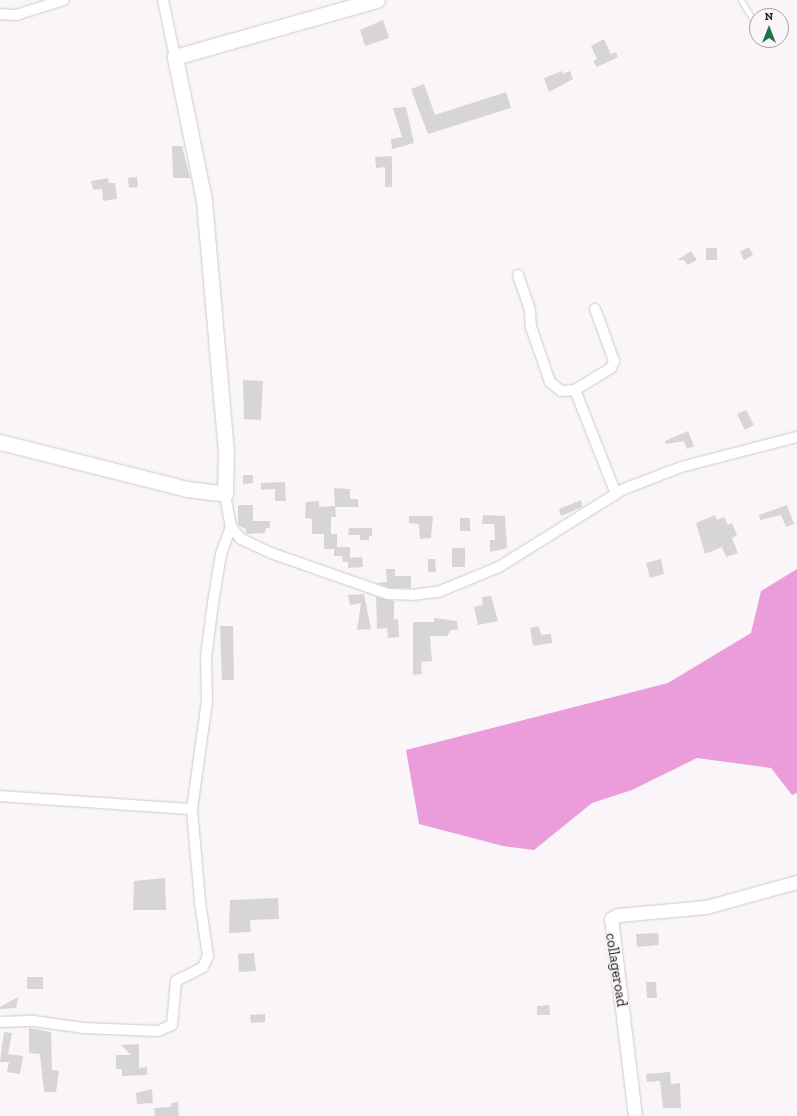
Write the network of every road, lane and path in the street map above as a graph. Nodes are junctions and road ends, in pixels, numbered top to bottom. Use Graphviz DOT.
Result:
graph roads {
  1 [pos="64,0"];
  2 [pos="163,0"];
  3 [pos="377,0"];
  4 [pos="741,0"];
  5 [pos="0,14"];
  6 [pos="749,14"];
  7 [pos="175,57"];
  8 [pos="518,275"];
  9 [pos="595,309"];
  10 [pos="575,390"];
  11 [pos="797,437"];
  12 [pos="0,442"];
  13 [pos="225,494"];
  14 [pos="616,494"];
  15 [pos="231,527"];
  16 [pos="0,796"];
  17 [pos="192,809"];
  18 [pos="797,882"];
  19 [pos="0,1022"];
  20 [pos="635,1116"];
  1 -- 5 [label="street"];
  2 -- 7 [label="street"];
  3 -- 7 [label="main road"];
  4 -- 6 [label="lane"];
  7 -- 13 [label="main road"];
  8 -- 10 [label="street"];
  9 -- 10 [label="street"];
  10 -- 14 [label="street"];
  11 -- 14 [label="street"];
  12 -- 13 [label="main road"];
  13 -- 15 [label="street"];
  14 -- 15 [label="street"];
  15 -- 17 [label="street"];
  16 -- 17 [label="street"];
  17 -- 19 [label="street"];
  18 -- 20 [label="street, collageroad"];
}
